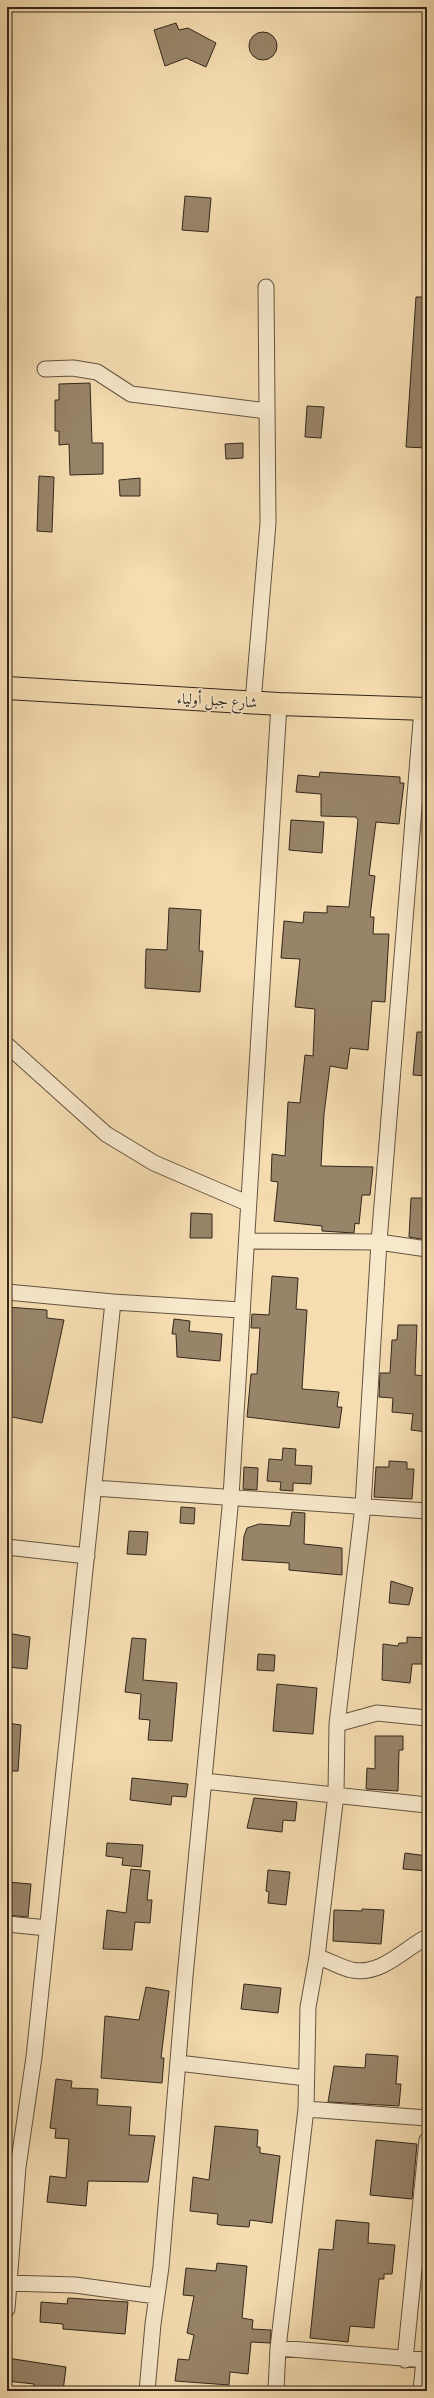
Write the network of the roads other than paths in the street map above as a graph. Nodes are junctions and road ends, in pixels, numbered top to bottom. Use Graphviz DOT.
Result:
graph roads {
  1 [pos="266,287"];
  2 [pos="45,369"];
  3 [pos="267,411"];
  4 [pos="7,688"];
  5 [pos="253,702"];
  6 [pos="279,704"];
  7 [pos="424,709"];
  8 [pos="7,1045"];
  9 [pos="247,1203"];
  10 [pos="246,1241"];
  11 [pos="379,1242"];
  12 [pos="427,1249"];
  13 [pos="7,1292"];
  14 [pos="113,1302"];
  15 [pos="242,1310"];
  16 [pos="94,1488"];
  17 [pos="231,1497"];
  18 [pos="363,1506"];
  19 [pos="427,1511"];
  20 [pos="7,1547"];
  21 [pos="87,1556"];
  22 [pos="427,1718"];
  23 [pos="337,1724"];
  24 [pos="204,1781"];
  25 [pos="336,1794"];
  26 [pos="427,1805"];
  27 [pos="7,1924"];
  28 [pos="47,1928"];
  29 [pos="427,1937"];
  30 [pos="317,1957"];
  31 [pos="178,2063"];
  32 [pos="306,2078"];
  33 [pos="306,2109"];
  34 [pos="427,2118"];
  35 [pos="427,2140"];
  36 [pos="7,2283"];
  37 [pos="156,2296"];
  38 [pos="7,2309"];
  39 [pos="278,2348"];
  40 [pos="405,2360"];
  41 [pos="426,2360"];
  42 [pos="147,2391"];
  43 [pos="276,2391"];
  44 [pos="421,2391"];
  1 -- 3 [label="street"];
  2 -- 3 [label="street"];
  3 -- 5 [label="street"];
  4 -- 5 [label="highway, شارع جبل أولياء"];
  5 -- 6 [label="highway, شارع جبل أولياء"];
  6 -- 7 [label="highway, شارع جبل أولياء"];
  6 -- 9 [label="street"];
  7 -- 11 [label="street"];
  8 -- 9 [label="street"];
  9 -- 10 [label="street"];
  10 -- 11 [label="street"];
  10 -- 15 [label="street"];
  11 -- 12 [label="street"];
  11 -- 18 [label="street"];
  13 -- 14 [label="street"];
  14 -- 15 [label="street"];
  14 -- 16 [label="street"];
  15 -- 17 [label="street"];
  16 -- 17 [label="street"];
  16 -- 21 [label="street"];
  17 -- 18 [label="street"];
  17 -- 24 [label="street"];
  18 -- 19 [label="street"];
  18 -- 23 [label="street"];
  20 -- 21 [label="street"];
  21 -- 28 [label="street"];
  22 -- 23 [label="street"];
  23 -- 25 [label="street"];
  24 -- 25 [label="street"];
  24 -- 31 [label="street"];
  25 -- 26 [label="street"];
  25 -- 30 [label="street"];
  27 -- 28 [label="street"];
  28 -- 36 [label="street"];
  29 -- 30 [label="street"];
  30 -- 32 [label="street"];
  31 -- 32 [label="street"];
  31 -- 37 [label="street"];
  32 -- 33 [label="street"];
  33 -- 34 [label="street"];
  33 -- 39 [label="street"];
  35 -- 40 [label="street"];
  36 -- 37 [label="street"];
  36 -- 38 [label="street"];
  37 -- 42 [label="street"];
  39 -- 40 [label="street"];
  39 -- 43 [label="street"];
  40 -- 41 [label="street"];
  41 -- 44 [label="street"];
}
